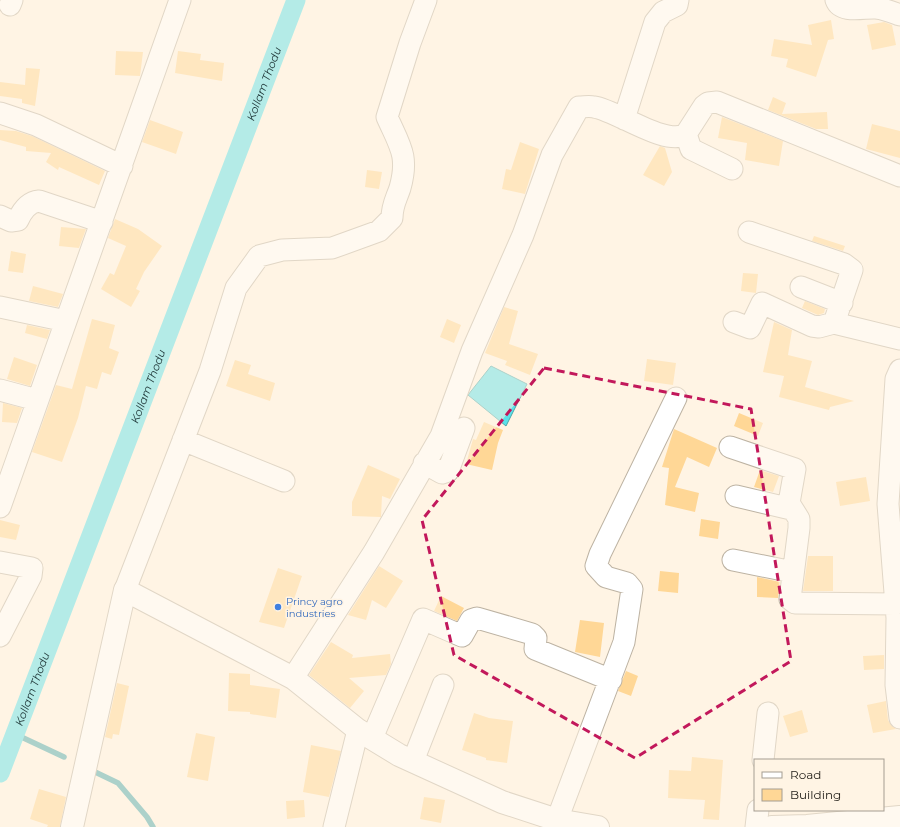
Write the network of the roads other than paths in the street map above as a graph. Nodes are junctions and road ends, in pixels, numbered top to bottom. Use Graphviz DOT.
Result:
graph roads {
  1 [pos="180,0"];
  2 [pos="426,0"];
  3 [pos="678,0"];
  4 [pos="836,0"];
  5 [pos="900,16"];
  6 [pos="0,113"];
  7 [pos="624,119"];
  8 [pos="686,134"];
  9 [pos="122,166"];
  10 [pos="732,169"];
  11 [pos="900,176"];
  12 [pos="0,216"];
  13 [pos="102,222"];
  14 [pos="749,232"];
  15 [pos="801,287"];
  16 [pos="842,303"];
  17 [pos="0,307"];
  18 [pos="66,321"];
  19 [pos="734,322"];
  20 [pos="834,323"];
  21 [pos="900,339"];
  22 [pos="900,370"];
  23 [pos="0,390"];
  24 [pos="676,398"];
  25 [pos="37,400"];
  26 [pos="464,428"];
  27 [pos="183,440"];
  28 [pos="730,447"];
  29 [pos="424,463"];
  30 [pos="284,481"];
  31 [pos="736,496"];
  32 [pos="1,500"];
  33 [pos="792,509"];
  34 [pos="733,560"];
  35 [pos="0,562"];
  36 [pos="793,572"];
  37 [pos="125,590"];
  38 [pos="896,604"];
  39 [pos="0,636"];
  40 [pos="293,678"];
  41 [pos="611,680"];
  42 [pos="442,685"];
  43 [pos="768,713"];
  44 [pos="900,718"];
  45 [pos="365,734"];
  46 [pos="763,759"];
  47 [pos="413,761"];
  48 [pos="758,811"];
  49 [pos="900,817"];
  50 [pos="557,820"];
  51 [pos="841,825"];
  52 [pos="72,827"];
  53 [pos="334,827"];
  54 [pos="598,827"];
  55 [pos="756,827"];
  56 [pos="772,827"];
  1 -- 9 [label="street"];
  2 -- 27 [label="street"];
  3 -- 7 [label="street"];
  4 -- 5 [label="street"];
  6 -- 9 [label="street"];
  7 -- 8 [label="street"];
  7 -- 29 [label="street"];
  8 -- 10 [label="street"];
  8 -- 11 [label="street"];
  9 -- 13 [label="street"];
  12 -- 13 [label="street"];
  13 -- 18 [label="street"];
  14 -- 16 [label="street"];
  15 -- 16 [label="street"];
  16 -- 20 [label="street"];
  17 -- 18 [label="street"];
  18 -- 25 [label="street"];
  19 -- 20 [label="street"];
  20 -- 21 [label="street"];
  22 -- 38 [label="street"];
  23 -- 25 [label="street"];
  24 -- 41 [label="street"];
  25 -- 32 [label="street"];
  26 -- 29 [label="street"];
  27 -- 30 [label="street"];
  27 -- 37 [label="street"];
  28 -- 33 [label="street"];
  29 -- 40 [label="street"];
  31 -- 33 [label="street"];
  33 -- 36 [label="street"];
  34 -- 36 [label="street"];
  35 -- 39 [label="street"];
  36 -- 38 [label="street"];
  37 -- 40 [label="street"];
  37 -- 52 [label="street"];
  38 -- 44 [label="street"];
  40 -- 45 [label="street"];
  41 -- 45 [label="street"];
  41 -- 50 [label="street"];
  42 -- 47 [label="street"];
  43 -- 46 [label="street"];
  45 -- 47 [label="street"];
  45 -- 53 [label="street"];
  47 -- 50 [label="street"];
  48 -- 55 [label="street"];
  49 -- 51 [label="street"];
  50 -- 54 [label="street"];
  51 -- 56 [label="street"];
}
